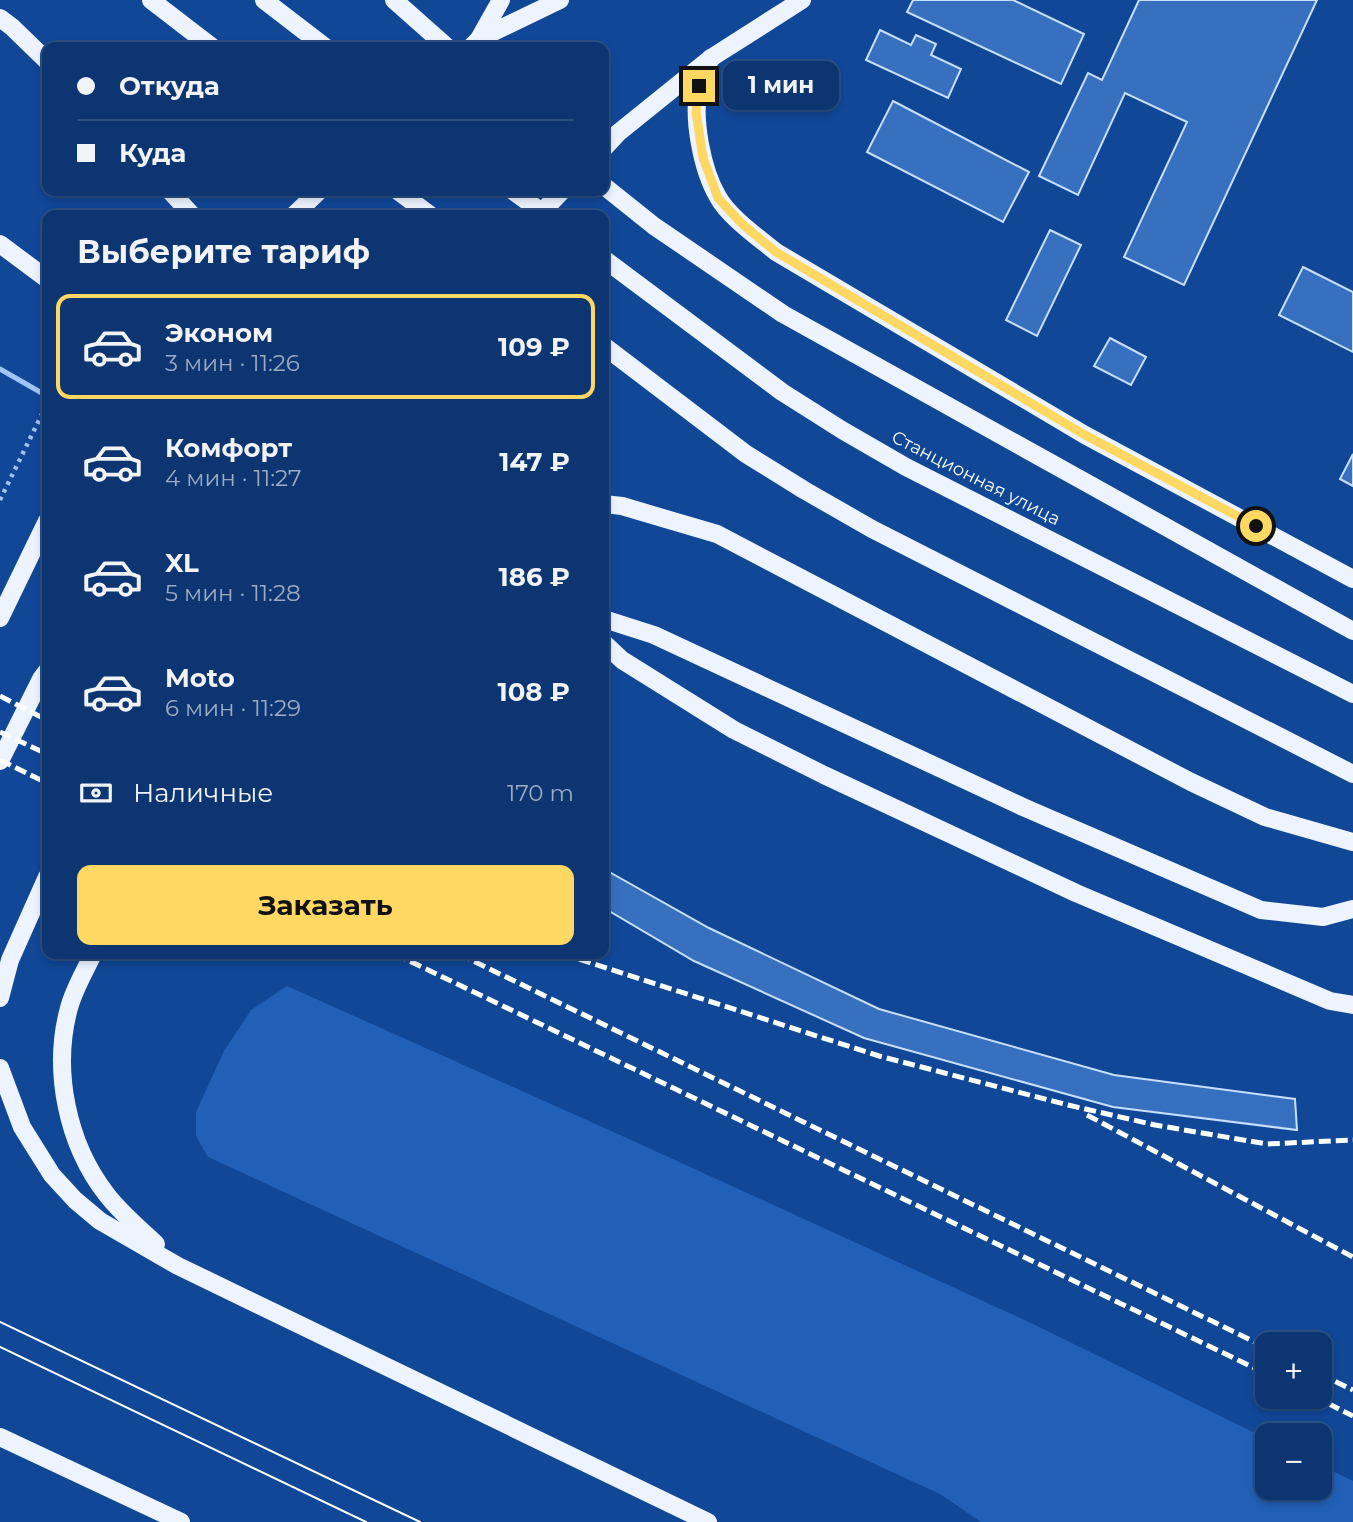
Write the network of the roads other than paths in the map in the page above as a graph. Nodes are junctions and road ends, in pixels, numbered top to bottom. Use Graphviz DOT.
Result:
graph roads {
  1 [pos="151,0"];
  2 [pos="264,0"];
  3 [pos="394,0"];
  4 [pos="501,0"];
  5 [pos="560,0"];
  6 [pos="802,0"];
  7 [pos="0,18"];
  8 [pos="206,42"];
  9 [pos="319,42"];
  10 [pos="441,42"];
  11 [pos="476,42"];
  12 [pos="477,42"];
  13 [pos="42,56"];
  14 [pos="711,58"];
  15 [pos="609,143"];
  16 [pos="609,190"];
  17 [pos="175,196"];
  18 [pos="314,196"];
  19 [pos="405,196"];
  20 [pos="520,196"];
  21 [pos="557,196"];
  22 [pos="187,210"];
  23 [pos="299,210"];
  24 [pos="423,210"];
  25 [pos="539,210"];
  26 [pos="544,210"];
  27 [pos="0,244"];
  28 [pos="609,263"];
  29 [pos="42,275"];
  30 [pos="609,350"];
  31 [pos="0,369"];
  32 [pos="42,393"];
  33 [pos="609,505"];
  34 [pos="42,531"];
  35 [pos="1353,579"];
  36 [pos="0,618"];
  37 [pos="609,621"];
  38 [pos="1352,630"];
  39 [pos="609,648"];
  40 [pos="42,678"];
  41 [pos="1353,694"];
  42 [pos="0,761"];
  43 [pos="1353,774"];
  44 [pos="1353,842"];
  45 [pos="42,888"];
  46 [pos="1353,909"];
  47 [pos="91,959"];
  48 [pos="0,998"];
  49 [pos="1353,1005"];
  50 [pos="0,1068"];
  51 [pos="178,1266"];
  52 [pos="0,1437"];
  53 [pos="181,1522"];
  54 [pos="708,1522"];
  1 -- 8 [label="main road"];
  2 -- 9 [label="main road"];
  3 -- 10 [label="main road"];
  4 -- 11 [label="main road"];
  5 -- 12 [label="main road"];
  6 -- 14 [label="main road"];
  7 -- 13 [label="main road"];
  14 -- 15 [label="main road"];
  14 -- 35 [label="main road"];
  16 -- 38 [label="main road"];
  17 -- 22 [label="main road"];
  18 -- 23 [label="main road"];
  19 -- 24 [label="main road"];
  20 -- 25 [label="main road, bridge"];
  21 -- 26 [label="main road"];
  27 -- 29 [label="main road"];
  28 -- 41 [label="main road, Станционная улица"];
  30 -- 43 [label="main road"];
  31 -- 32 [label="lane"];
  33 -- 44 [label="main road"];
  34 -- 36 [label="main road"];
  37 -- 46 [label="main road"];
  39 -- 49 [label="main road"];
  40 -- 42 [label="main road"];
  45 -- 48 [label="main road"];
  47 -- 51 [label="main road"];
  50 -- 51 [label="main road"];
  51 -- 54 [label="main road"];
  52 -- 53 [label="main road"];
}
